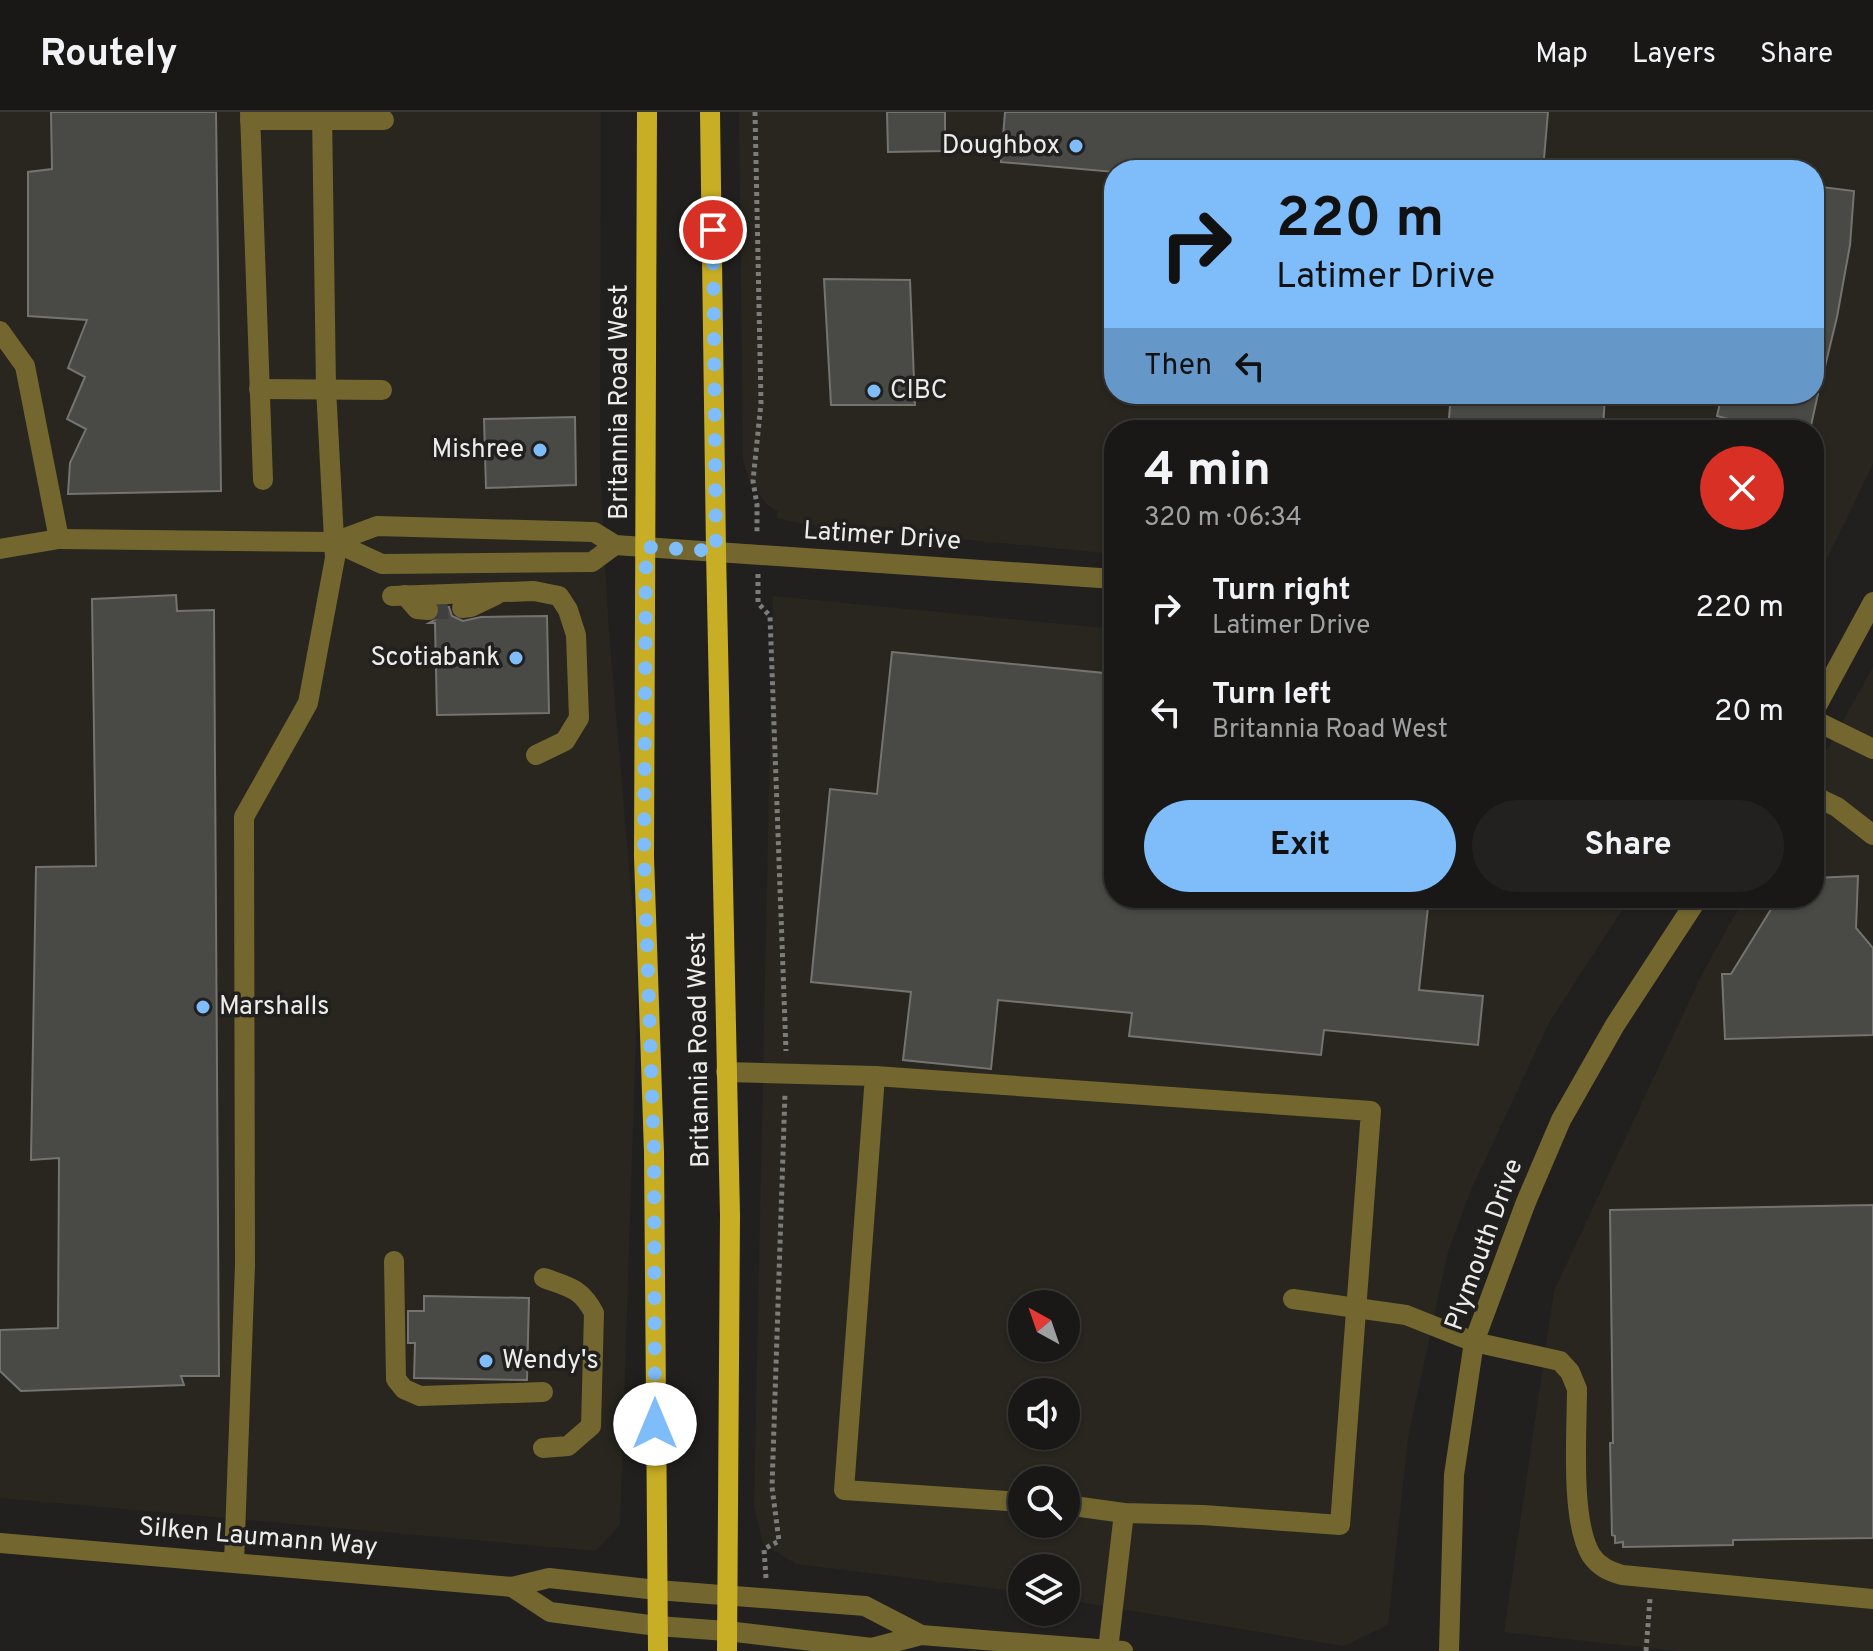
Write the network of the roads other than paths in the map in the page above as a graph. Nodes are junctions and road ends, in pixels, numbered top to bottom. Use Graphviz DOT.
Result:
graph roads {
  1 [pos="647,112"];
  2 [pos="710,112"];
  3 [pos="250,116"];
  4 [pos="322,116"];
  5 [pos="384,120"];
  6 [pos="0,331"];
  7 [pos="326,388"];
  8 [pos="259,389"];
  9 [pos="382,390"];
  10 [pos="263,480"];
  11 [pos="59,539"];
  12 [pos="334,542"];
  13 [pos="615,545"];
  14 [pos="646,547"];
  15 [pos="0,549"];
  16 [pos="716,551"];
  17 [pos="1104,578"];
  18 [pos="499,593"];
  19 [pos="1873,602"];
  20 [pos="462,608"];
  21 [pos="428,610"];
  22 [pos="1824,693"];
  23 [pos="1824,725"];
  24 [pos="1873,749"];
  25 [pos="536,755"];
  26 [pos="1824,801"];
  27 [pos="1873,835"];
  28 [pos="1691,908"];
  29 [pos="726,1072"];
  30 [pos="875,1076"];
  31 [pos="394,1261"];
  32 [pos="544,1278"];
  33 [pos="1293,1299"];
  34 [pos="1357,1308"];
  35 [pos="1474,1342"];
  36 [pos="543,1392"];
  37 [pos="543,1448"];
  38 [pos="1008,1501"];
  39 [pos="1080,1507"];
  40 [pos="1124,1513"];
  41 [pos="0,1543"];
  42 [pos="234,1562"];
  43 [pos="512,1587"];
  44 [pos="657,1590"];
  45 [pos="728,1595"];
  46 [pos="1873,1599"];
  47 [pos="657,1626"];
  48 [pos="921,1635"];
  49 [pos="727,1641"];
  50 [pos="1115,1650"];
  51 [pos="658,1651"];
  52 [pos="1449,1651"];
  1 -- 14 [label="main road, Britannia Road West"];
  2 -- 16 [label="main road, Britannia Road West"];
  3 -- 4 [label="street"];
  3 -- 8 [label="street"];
  4 -- 5 [label="street"];
  4 -- 7 [label="street"];
  6 -- 11 [label="street"];
  7 -- 8 [label="street"];
  7 -- 9 [label="street"];
  7 -- 12 [label="street"];
  8 -- 10 [label="street"];
  11 -- 12 [label="street"];
  11 -- 15 [label="street"];
  12 -- 13 [label="street"];
  12 -- 13 [label="street"];
  12 -- 42 [label="street"];
  13 -- 14 [label="street, Latimer Drive"];
  14 -- 16 [label="street, Latimer Drive"];
  14 -- 44 [label="main road, Britannia Road West"];
  16 -- 17 [label="street, Latimer Drive"];
  16 -- 29 [label="main road, Britannia Road West"];
  18 -- 20 [label="street"];
  18 -- 21 [label="street"];
  18 -- 25 [label="street"];
  19 -- 22 [label="street"];
  23 -- 24 [label="street"];
  26 -- 27 [label="street"];
  28 -- 35 [label="street, Plymouth Drive"];
  29 -- 30 [label="street"];
  29 -- 45 [label="main road, Britannia Road West"];
  30 -- 34 [label="street"];
  30 -- 38 [label="street"];
  31 -- 36 [label="street"];
  32 -- 37 [label="street"];
  33 -- 34 [label="street"];
  34 -- 35 [label="street"];
  34 -- 40 [label="street"];
  35 -- 46 [label="street"];
  35 -- 52 [label="street, Plymouth Drive"];
  39 -- 40 [label="street"];
  40 -- 50 [label="street"];
  41 -- 42 [label="street, Silken Laumann Way"];
  42 -- 43 [label="street, Silken Laumann Way"];
  43 -- 44 [label="street, Silken Laumann Way"];
  43 -- 47 [label="street, Silken Laumann Way"];
  44 -- 45 [label="street, Silken Laumann Way"];
  44 -- 47 [label="main road, Britannia Road West"];
  45 -- 48 [label="street, Silken Laumann Way"];
  45 -- 49 [label="main road, Britannia Road West"];
  47 -- 49 [label="street, Silken Laumann Way"];
  47 -- 51 [label="main road, Britannia Road West"];
  48 -- 49 [label="street, Silken Laumann Way"];
  48 -- 50 [label="street"];
}
